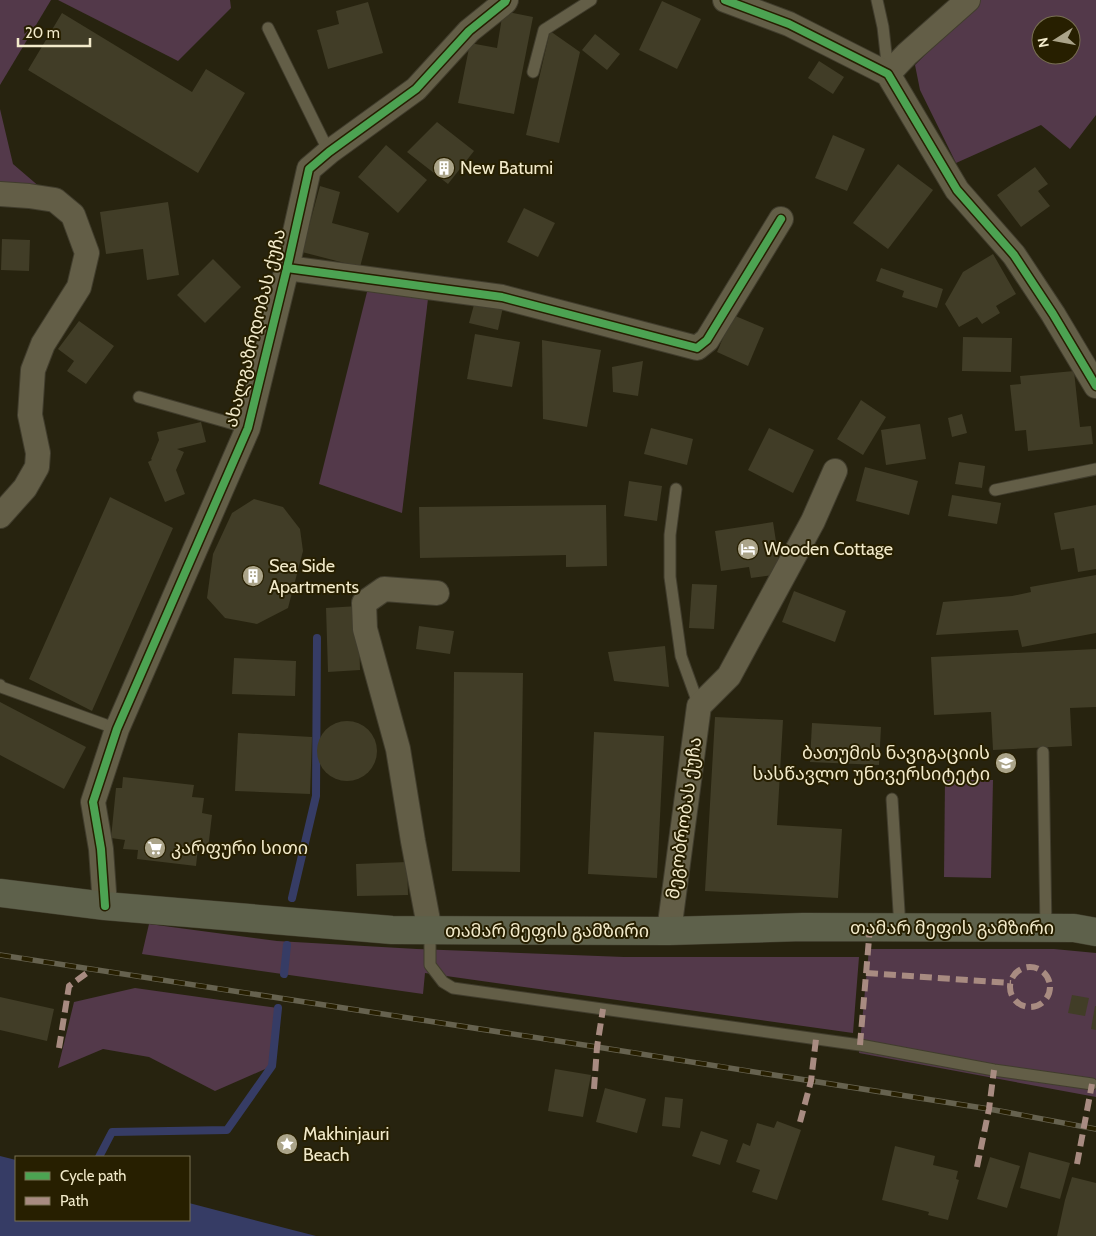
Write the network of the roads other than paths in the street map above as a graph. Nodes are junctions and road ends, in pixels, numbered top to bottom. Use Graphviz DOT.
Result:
graph roads {
  1 [pos="591,0"];
  2 [pos="725,0"];
  3 [pos="877,0"];
  4 [pos="968,0"];
  5 [pos="510,1"];
  6 [pos="268,28"];
  7 [pos="533,72"];
  8 [pos="888,74"];
  9 [pos="328,152"];
  10 [pos="0,194"];
  11 [pos="781,218"];
  12 [pos="287,268"];
  13 [pos="1096,386"];
  14 [pos="139,397"];
  15 [pos="248,428"];
  16 [pos="1096,469"];
  17 [pos="835,471"];
  18 [pos="676,489"];
  19 [pos="995,490"];
  20 [pos="0,516"];
  21 [pos="437,594"];
  22 [pos="0,685"];
  23 [pos="699,706"];
  24 [pos="117,729"];
  25 [pos="1043,752"];
  26 [pos="892,799"];
  27 [pos="0,894"];
  28 [pos="105,906"];
  29 [pos="900,928"];
  30 [pos="1046,929"];
  31 [pos="430,931"];
  32 [pos="669,931"];
  33 [pos="1096,932"];
  34 [pos="1092,1084"];
  1 -- 7 [label="lane"];
  2 -- 8 [label="street"];
  3 -- 8 [label="lane"];
  4 -- 8 [label="street"];
  5 -- 9 [label="street, ახალგაზრდობას ქუჩა"];
  6 -- 9 [label="lane"];
  8 -- 13 [label="street"];
  9 -- 12 [label="street, ახალგაზრდობას ქუჩა"];
  10 -- 20 [label="street"];
  11 -- 12 [label="street"];
  12 -- 15 [label="street, ახალგაზრდობას ქუჩა"];
  14 -- 15 [label="lane"];
  15 -- 24 [label="street, ახალგაზრდობას ქუჩა"];
  16 -- 19 [label="lane"];
  17 -- 23 [label="street"];
  18 -- 23 [label="lane, მეგობრობას ქუჩა"];
  21 -- 31 [label="street"];
  22 -- 24 [label="lane"];
  23 -- 32 [label="street, მეგობრობას ქუჩა"];
  24 -- 28 [label="street, ახალგაზრდობას ქუჩა"];
  25 -- 30 [label="lane"];
  26 -- 29 [label="lane"];
  27 -- 28 [label="main road, თამარ მეფის გამზირი"];
  28 -- 31 [label="main road, თამარ მეფის გამზირი"];
  29 -- 30 [label="main road, თამარ მეფის გამზირი"];
  29 -- 32 [label="main road, თამარ მეფის გამზირი"];
  30 -- 33 [label="main road, თამარ მეფის გამზირი"];
  31 -- 32 [label="main road, თამარ მეფის გამზირი"];
  31 -- 34 [label="lane"];
}
